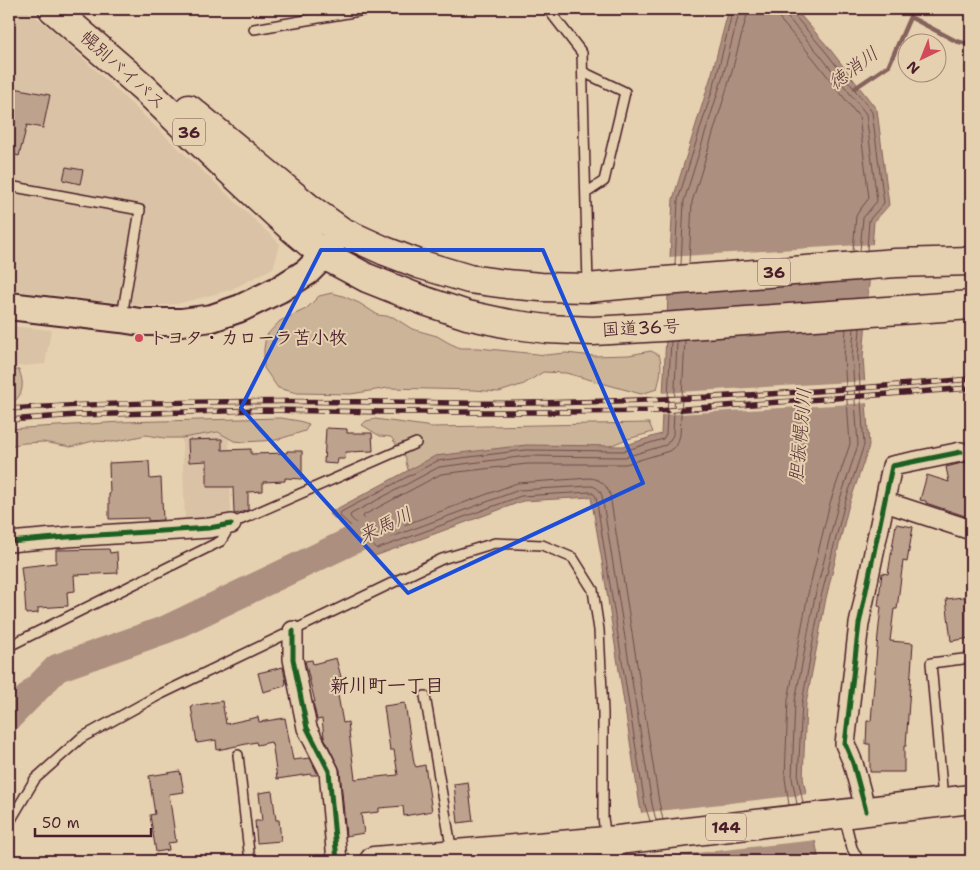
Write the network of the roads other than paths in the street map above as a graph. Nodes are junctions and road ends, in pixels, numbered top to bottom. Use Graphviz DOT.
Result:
graph roads {
  1 [pos="53,9"];
  2 [pos="66,9"];
  3 [pos="371,9"];
  4 [pos="548,9"];
  5 [pos="254,29"];
  6 [pos="583,72"];
  7 [pos="9,186"];
  8 [pos="586,193"];
  9 [pos="341,231"];
  10 [pos="324,255"];
  11 [pos="971,260"];
  12 [pos="588,288"];
  13 [pos="971,305"];
  14 [pos="9,306"];
  15 [pos="121,318"];
  16 [pos="416,443"];
  17 [pos="961,452"];
  18 [pos="885,502"];
  19 [pos="232,524"];
  20 [pos="971,530"];
  21 [pos="9,542"];
  22 [pos="293,631"];
  23 [pos="9,646"];
  24 [pos="971,658"];
  25 [pos="425,696"];
  26 [pos="238,755"];
  27 [pos="971,799"];
  28 [pos="944,802"];
  29 [pos="848,813"];
  30 [pos="9,823"];
  31 [pos="612,847"];
  32 [pos="441,858"];
  33 [pos="250,861"];
  34 [pos="337,861"];
  35 [pos="374,861"];
  36 [pos="859,861"];
  1 -- 10 [label="main road, 幌別バイパス / 36"];
  2 -- 9 [label="main road, 幌別バイパス / 36"];
  3 -- 5 [label="lane"];
  4 -- 6 [label="lane"];
  6 -- 8 [label="lane"];
  6 -- 8 [label="lane"];
  7 -- 15 [label="lane"];
  8 -- 12 [label="lane"];
  9 -- 10 [label="main road"];
  9 -- 12 [label="main road, 36"];
  10 -- 13 [label="main road, 国道36号 / 36"];
  10 -- 15 [label="main road"];
  11 -- 12 [label="main road, 36"];
  14 -- 15 [label="main road"];
  16 -- 19 [label="lane"];
  17 -- 18 [label="street"];
  18 -- 20 [label="street"];
  18 -- 29 [label="street"];
  19 -- 21 [label="street"];
  19 -- 23 [label="lane"];
  22 -- 30 [label="lane"];
  22 -- 31 [label="lane"];
  22 -- 34 [label="street"];
  24 -- 28 [label="lane"];
  25 -- 32 [label="lane"];
  26 -- 33 [label="lane"];
  27 -- 28 [label="main road, 144"];
  28 -- 29 [label="main road, 144"];
  29 -- 31 [label="main road, 144"];
  29 -- 36 [label="lane"];
  31 -- 32 [label="main road, 144"];
  32 -- 35 [label="main road, 144"];
}
